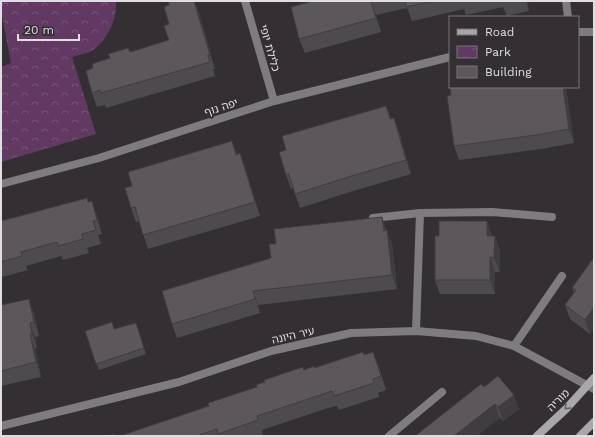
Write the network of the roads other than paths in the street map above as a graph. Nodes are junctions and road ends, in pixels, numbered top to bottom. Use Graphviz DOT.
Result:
graph roads {
  1 [pos="245,1"];
  2 [pos="566,1"];
  3 [pos="568,16"];
  4 [pos="579,32"];
  5 [pos="594,32"];
  6 [pos="449,57"];
  7 [pos="274,101"];
  8 [pos="1,184"];
  9 [pos="420,213"];
  10 [pos="552,218"];
  11 [pos="370,219"];
  12 [pos="562,276"];
  13 [pos="416,331"];
  14 [pos="514,346"];
  15 [pos="594,378"];
  16 [pos="591,388"];
  17 [pos="442,392"];
  18 [pos="594,422"];
  19 [pos="1,426"];
  20 [pos="389,436"];
  21 [pos="537,436"];
  22 [pos="580,436"];
  1 -- 7 [label="street, כלילת יופי"];
  2 -- 3 [label="street"];
  4 -- 5 [label="street"];
  6 -- 7 [label="street, יפה נוף"];
  7 -- 8 [label="street, יפה נוף"];
  9 -- 10 [label="street"];
  9 -- 11 [label="street"];
  9 -- 13 [label="street"];
  12 -- 14 [label="street"];
  13 -- 14 [label="street, עיר היונה"];
  13 -- 19 [label="street, עיר היונה"];
  14 -- 16 [label="street, עיר היונה"];
  15 -- 16 [label="street, מוריה"];
  16 -- 21 [label="street, מוריה, one-way"];
  17 -- 20 [label="street"];
  18 -- 22 [label="street"];
}
